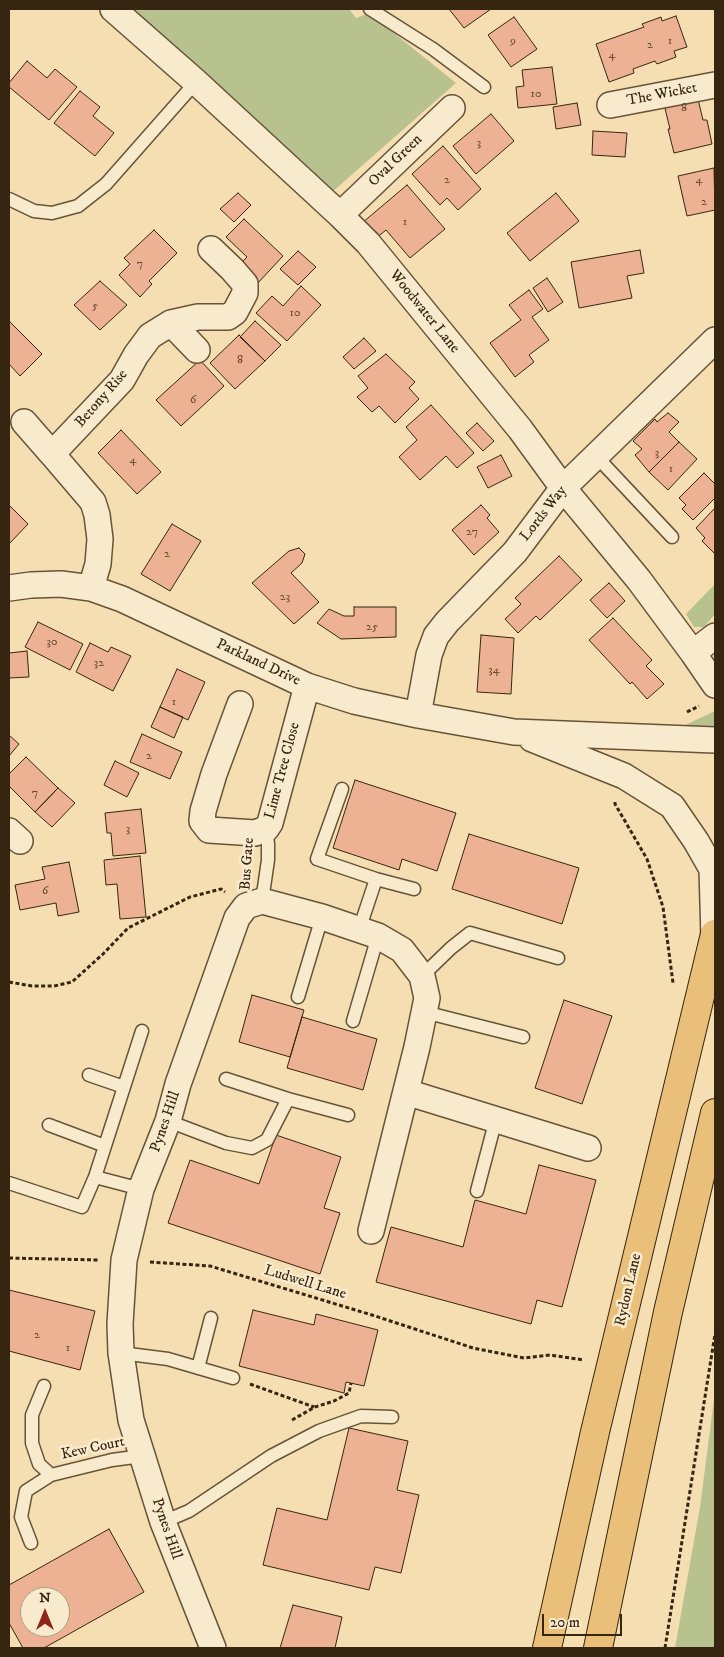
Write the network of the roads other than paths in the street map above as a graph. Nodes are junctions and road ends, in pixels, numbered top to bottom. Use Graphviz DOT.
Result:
graph roads {
  1 [pos="113,9"];
  2 [pos="370,9"];
  3 [pos="196,82"];
  4 [pos="715,85"];
  5 [pos="484,88"];
  6 [pos="610,105"];
  7 [pos="452,108"];
  8 [pos="9,199"];
  9 [pos="340,215"];
  10 [pos="211,249"];
  11 [pos="171,323"];
  12 [pos="715,340"];
  13 [pos="197,350"];
  14 [pos="24,422"];
  15 [pos="52,454"];
  16 [pos="596,456"];
  17 [pos="563,488"];
  18 [pos="672,537"];
  19 [pos="9,588"];
  20 [pos="91,588"];
  21 [pos="715,636"];
  22 [pos="693,653"];
  23 [pos="308,686"];
  24 [pos="711,693"];
  25 [pos="240,704"];
  26 [pos="418,715"];
  27 [pos="514,732"];
  28 [pos="715,740"];
  29 [pos="342,789"];
  30 [pos="266,829"];
  31 [pos="376,879"];
  32 [pos="414,889"];
  33 [pos="254,904"];
  34 [pos="322,917"];
  35 [pos="369,933"];
  36 [pos="715,936"];
  37 [pos="558,958"];
  38 [pos="422,976"];
  39 [pos="298,997"];
  40 [pos="424,1012"];
  41 [pos="353,1021"];
  42 [pos="142,1031"];
  43 [pos="523,1037"];
  44 [pos="89,1074"];
  45 [pos="226,1078"];
  46 [pos="124,1087"];
  47 [pos="406,1092"];
  48 [pos="288,1099"];
  49 [pos="715,1113"];
  50 [pos="348,1115"];
  51 [pos="496,1120"];
  52 [pos="168,1121"];
  53 [pos="49,1125"];
  54 [pos="105,1146"];
  55 [pos="588,1148"];
  56 [pos="94,1177"];
  57 [pos="9,1183"];
  58 [pos="141,1189"];
  59 [pos="478,1191"];
  60 [pos="371,1231"];
  61 [pos="211,1318"];
  62 [pos="121,1353"];
  63 [pos="198,1368"];
  64 [pos="233,1378"];
  65 [pos="44,1386"];
  66 [pos="392,1417"];
  67 [pos="142,1456"];
  68 [pos="51,1475"];
  69 [pos="163,1522"];
  70 [pos="31,1543"];
  71 [pos="211,1648"];
  72 [pos="547,1648"];
  73 [pos="598,1648"];
  1 -- 3 [label="street, Woodwater Lane"];
  2 -- 5 [label="lane"];
  3 -- 8 [label="lane"];
  3 -- 9 [label="street, Woodwater Lane"];
  4 -- 6 [label="street, The Wicket"];
  7 -- 9 [label="street, Oval Green"];
  9 -- 17 [label="street, Woodwater Lane"];
  10 -- 11 [label="street, Betony Rise"];
  11 -- 13 [label="street"];
  11 -- 15 [label="street, Betony Rise"];
  12 -- 16 [label="street, Lords Way"];
  14 -- 15 [label="street"];
  15 -- 20 [label="street"];
  16 -- 17 [label="street, Lords Way"];
  16 -- 18 [label="lane"];
  17 -- 22 [label="street, Woodwater Lane"];
  17 -- 26 [label="street, Lords Way"];
  19 -- 20 [label="street, Parkland Drive"];
  20 -- 23 [label="street, Parkland Drive"];
  21 -- 22 [label="street"];
  22 -- 24 [label="street, Woodwater Lane"];
  23 -- 26 [label="street, Parkland Drive"];
  23 -- 30 [label="street, Lime Tree Close"];
  25 -- 30 [label="street, Lime Tree Close"];
  26 -- 27 [label="street, Parkland Drive"];
  27 -- 28 [label="street, Parkland Drive"];
  27 -- 36 [label="street, Parkland Drive"];
  29 -- 31 [label="lane"];
  30 -- 33 [label="lane, Bus Gate"];
  31 -- 32 [label="lane"];
  31 -- 35 [label="lane"];
  33 -- 34 [label="street"];
  33 -- 52 [label="street, Pynes Hill"];
  34 -- 35 [label="street"];
  34 -- 39 [label="lane"];
  35 -- 38 [label="street"];
  35 -- 41 [label="lane"];
  36 -- 72 [label="main road, Rydon Lane"];
  37 -- 38 [label="lane"];
  38 -- 40 [label="street"];
  40 -- 43 [label="lane"];
  40 -- 47 [label="street"];
  42 -- 46 [label="lane"];
  44 -- 46 [label="lane"];
  45 -- 48 [label="lane"];
  46 -- 54 [label="lane"];
  47 -- 51 [label="street"];
  47 -- 60 [label="street"];
  48 -- 50 [label="lane"];
  48 -- 52 [label="lane"];
  49 -- 73 [label="main road"];
  51 -- 55 [label="street"];
  51 -- 59 [label="lane"];
  52 -- 58 [label="street, Pynes Hill"];
  53 -- 54 [label="lane"];
  54 -- 56 [label="lane"];
  56 -- 57 [label="lane"];
  56 -- 58 [label="lane"];
  58 -- 62 [label="street, Pynes Hill"];
  61 -- 63 [label="lane"];
  62 -- 63 [label="lane"];
  62 -- 67 [label="street, Pynes Hill"];
  63 -- 64 [label="lane"];
  65 -- 68 [label="lane, Kew Court"];
  66 -- 69 [label="lane"];
  67 -- 68 [label="lane, Kew Court"];
  67 -- 69 [label="street, Pynes Hill"];
  68 -- 70 [label="lane, Kew Court"];
  69 -- 71 [label="street, Pynes Hill"];
}
